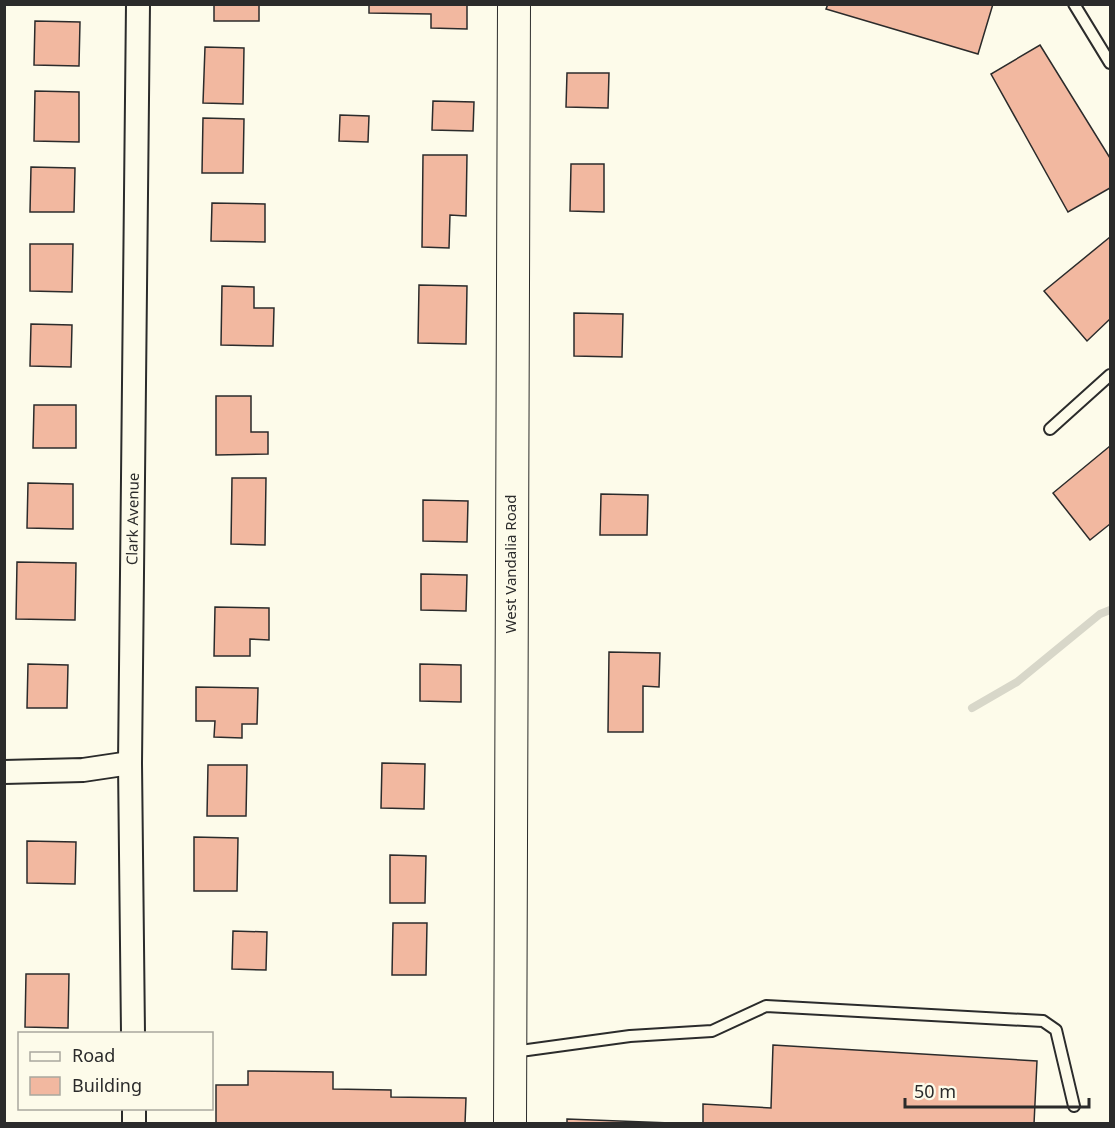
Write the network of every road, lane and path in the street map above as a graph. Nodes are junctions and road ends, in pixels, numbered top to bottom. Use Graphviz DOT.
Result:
graph roads {
  1 [pos="138,4"];
  2 [pos="513,4"];
  3 [pos="1074,4"];
  4 [pos="1110,63"];
  5 [pos="1110,375"];
  6 [pos="1050,429"];
  7 [pos="130,763"];
  8 [pos="4,772"];
  9 [pos="133,1032"];
  10 [pos="510,1052"];
  11 [pos="1074,1106"];
  12 [pos="510,1124"];
  1 -- 7 [label="street, Clark Avenue"];
  2 -- 10 [label="main road, West Vandalia Road"];
  3 -- 4 [label="lane"];
  5 -- 6 [label="lane"];
  7 -- 8 [label="street"];
  7 -- 9 [label="street, Clark Avenue"];
  10 -- 11 [label="lane"];
  10 -- 12 [label="main road, West Vandalia Road"];
}
